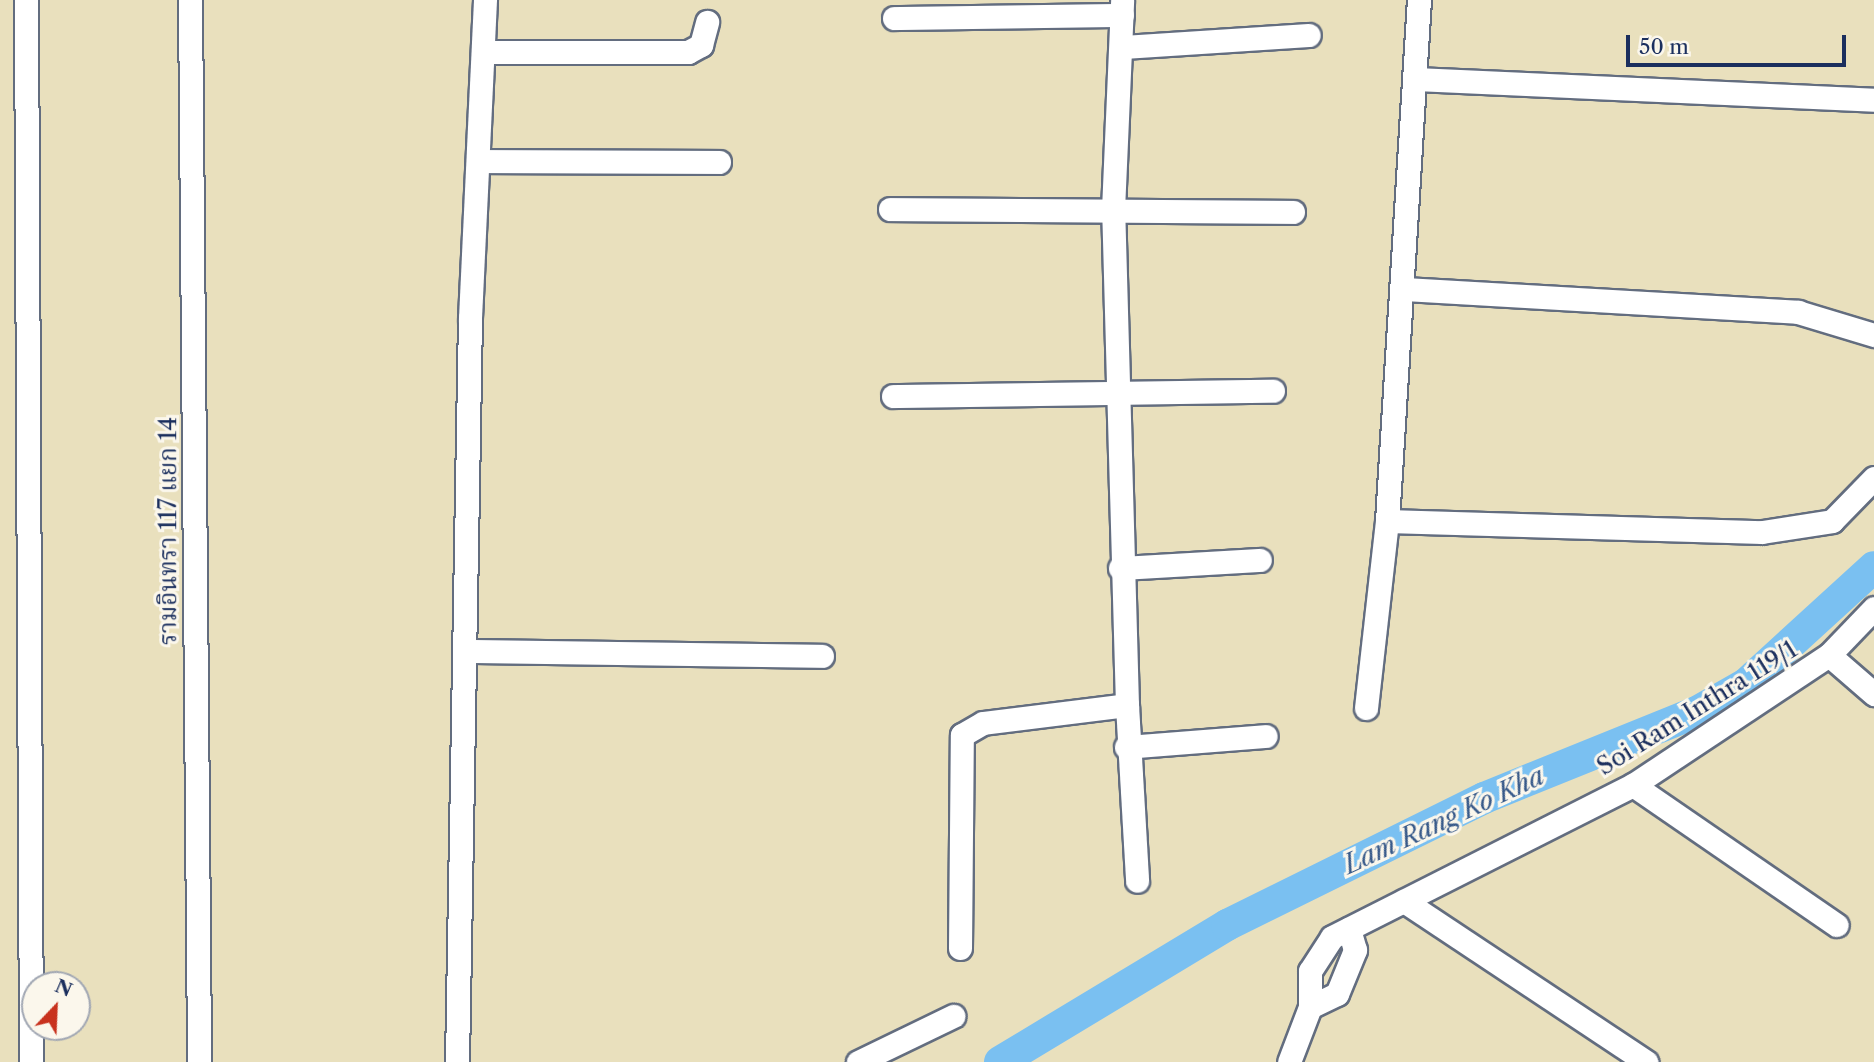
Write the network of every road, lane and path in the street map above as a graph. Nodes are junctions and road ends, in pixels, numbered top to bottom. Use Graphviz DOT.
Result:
graph roads {
  1 [pos="26,0"];
  2 [pos="190,0"];
  3 [pos="485,0"];
  4 [pos="1419,0"];
  5 [pos="1122,8"];
  6 [pos="894,18"];
  7 [pos="707,22"];
  8 [pos="1309,35"];
  9 [pos="1123,47"];
  10 [pos="484,52"];
  11 [pos="1416,79"];
  12 [pos="1874,100"];
  13 [pos="478,161"];
  14 [pos="719,163"];
  15 [pos="890,209"];
  16 [pos="1113,210"];
  17 [pos="1293,212"];
  18 [pos="1403,289"];
  19 [pos="1874,335"];
  20 [pos="1273,391"];
  21 [pos="1115,394"];
  22 [pos="893,396"];
  23 [pos="1874,478"];
  24 [pos="1387,521"];
  25 [pos="1260,560"];
  26 [pos="1120,568"];
  27 [pos="1874,608"];
  28 [pos="467,651"];
  29 [pos="1829,655"];
  30 [pos="822,656"];
  31 [pos="1874,694"];
  32 [pos="1127,705"];
  33 [pos="1366,708"];
  34 [pos="1266,736"];
  35 [pos="1126,747"];
  36 [pos="1633,785"];
  37 [pos="1137,881"];
  38 [pos="1404,901"];
  39 [pos="1837,925"];
  40 [pos="1349,929"];
  41 [pos="960,948"];
  42 [pos="1310,1007"];
  43 [pos="953,1016"];
  44 [pos="31,1062"];
  45 [pos="199,1062"];
  46 [pos="457,1062"];
  47 [pos="858,1062"];
  48 [pos="1289,1062"];
  49 [pos="1646,1062"];
  1 -- 44 [label="street"];
  2 -- 45 [label="street, รามอินทรา 117 แยก 14"];
  3 -- 10 [label="street"];
  4 -- 11 [label="street"];
  5 -- 6 [label="street"];
  5 -- 9 [label="street"];
  7 -- 10 [label="street"];
  8 -- 9 [label="street"];
  9 -- 16 [label="street"];
  10 -- 13 [label="street"];
  11 -- 12 [label="street"];
  11 -- 18 [label="street"];
  13 -- 14 [label="street"];
  13 -- 28 [label="street"];
  15 -- 16 [label="street"];
  16 -- 17 [label="street"];
  16 -- 21 [label="street"];
  18 -- 19 [label="street"];
  18 -- 24 [label="street"];
  20 -- 21 [label="street"];
  21 -- 22 [label="street"];
  21 -- 26 [label="street"];
  23 -- 24 [label="street"];
  24 -- 33 [label="street"];
  25 -- 26 [label="street"];
  26 -- 32 [label="street"];
  27 -- 29 [label="street, Soi Ram Inthra 119/1"];
  28 -- 30 [label="street"];
  28 -- 46 [label="street"];
  29 -- 31 [label="street"];
  29 -- 36 [label="street, Soi Ram Inthra 119/1"];
  32 -- 35 [label="street"];
  32 -- 41 [label="street"];
  34 -- 35 [label="street"];
  35 -- 37 [label="street"];
  36 -- 38 [label="street, Soi Ram Inthra 119/1"];
  36 -- 39 [label="street"];
  38 -- 40 [label="street, Soi Ram Inthra 119/1"];
  38 -- 49 [label="street"];
  40 -- 42 [label="street, Soi Ram Inthra 119/1"];
  40 -- 42 [label="street"];
  42 -- 48 [label="street, Soi Ram Inthra 119/1"];
  43 -- 47 [label="street"];
}
